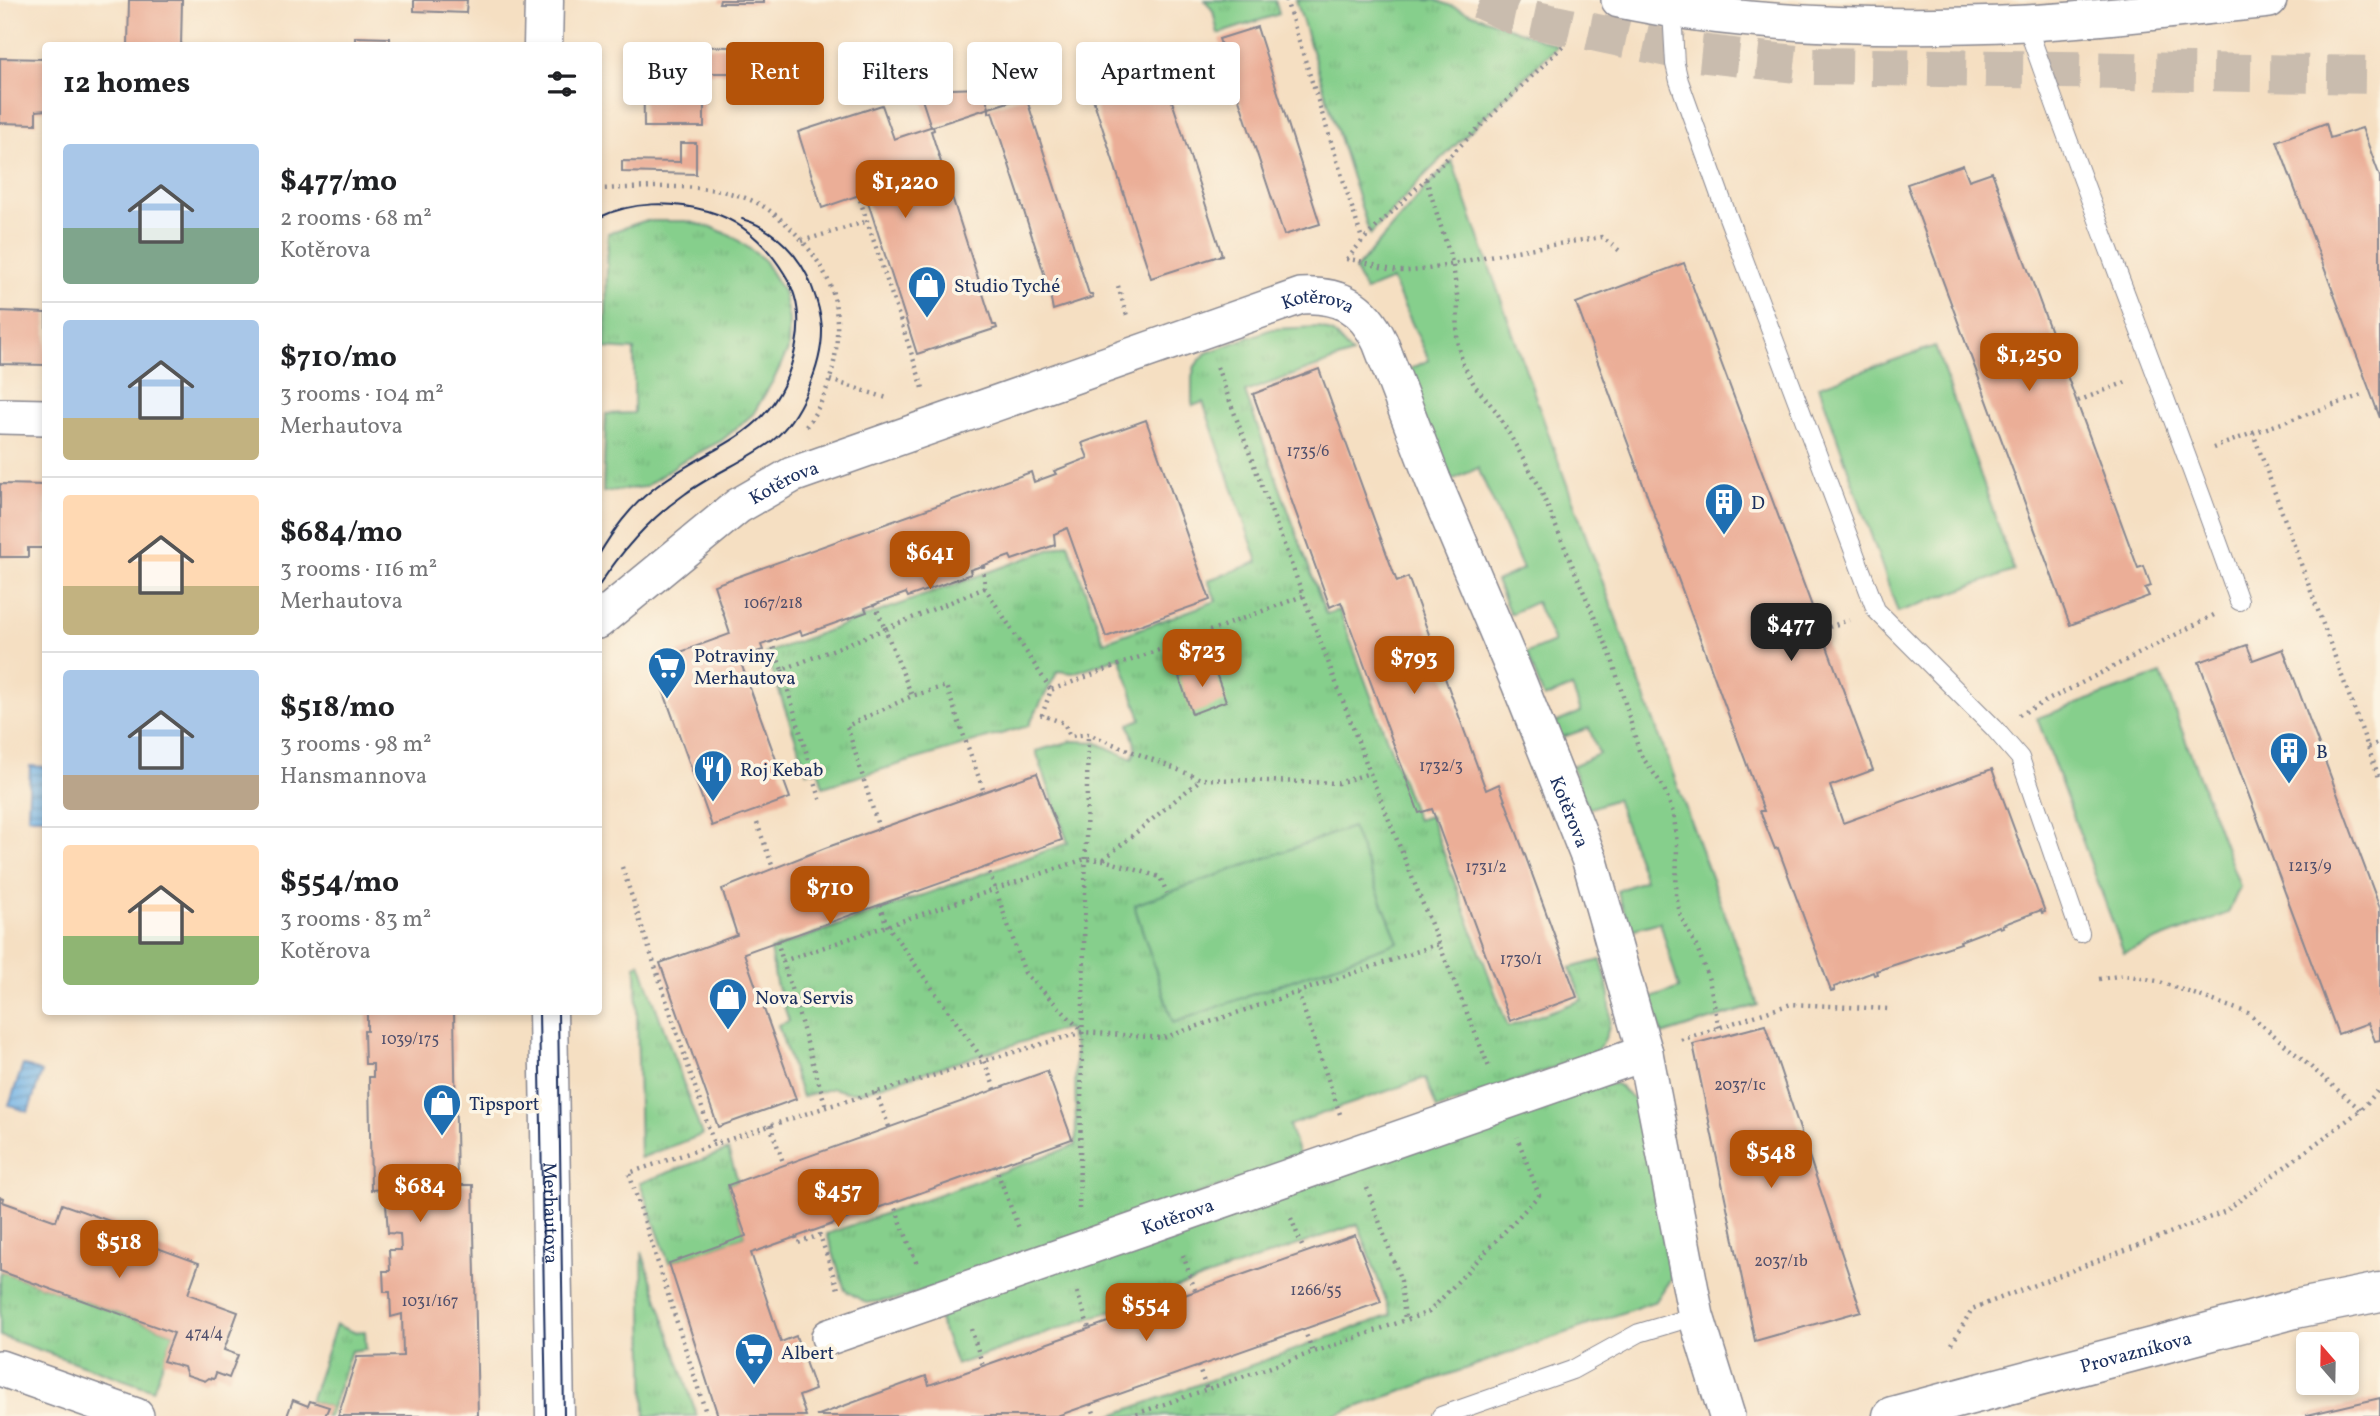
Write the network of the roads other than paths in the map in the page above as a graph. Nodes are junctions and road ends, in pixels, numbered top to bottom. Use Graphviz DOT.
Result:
graph roads {
  1 [pos="544,0"];
  2 [pos="1619,0"];
  3 [pos="2269,0"];
  4 [pos="1672,11"];
  5 [pos="1893,12"];
  6 [pos="2026,23"];
  7 [pos="543,42"];
  8 [pos="0,416"];
  9 [pos="42,417"];
  10 [pos="2239,601"];
  11 [pos="602,618"];
  12 [pos="2080,933"];
  13 [pos="548,1015"];
  14 [pos="1644,1053"];
  15 [pos="2380,1292"];
  16 [pos="1696,1316"];
  17 [pos="841,1333"];
  18 [pos="0,1368"];
  19 [pos="136,1416"];
  20 [pos="555,1416"];
  21 [pos="1441,1416"];
  22 [pos="1727,1416"];
  23 [pos="1892,1416"];
  1 -- 7 [label="main road"];
  2 -- 4 [label="street"];
  3 -- 6 [label="street"];
  4 -- 5 [label="street"];
  4 -- 12 [label="lane"];
  5 -- 6 [label="street"];
  6 -- 10 [label="lane"];
  8 -- 9 [label="street"];
  11 -- 14 [label="street, Kotěrova"];
  13 -- 20 [label="main road, Merhautova"];
  14 -- 16 [label="street, Kotěrova"];
  14 -- 17 [label="street, Kotěrova"];
  15 -- 23 [label="main road, Provazníkova"];
  16 -- 21 [label="lane"];
  16 -- 22 [label="street, Kotěrova"];
  18 -- 19 [label="street"];
}
